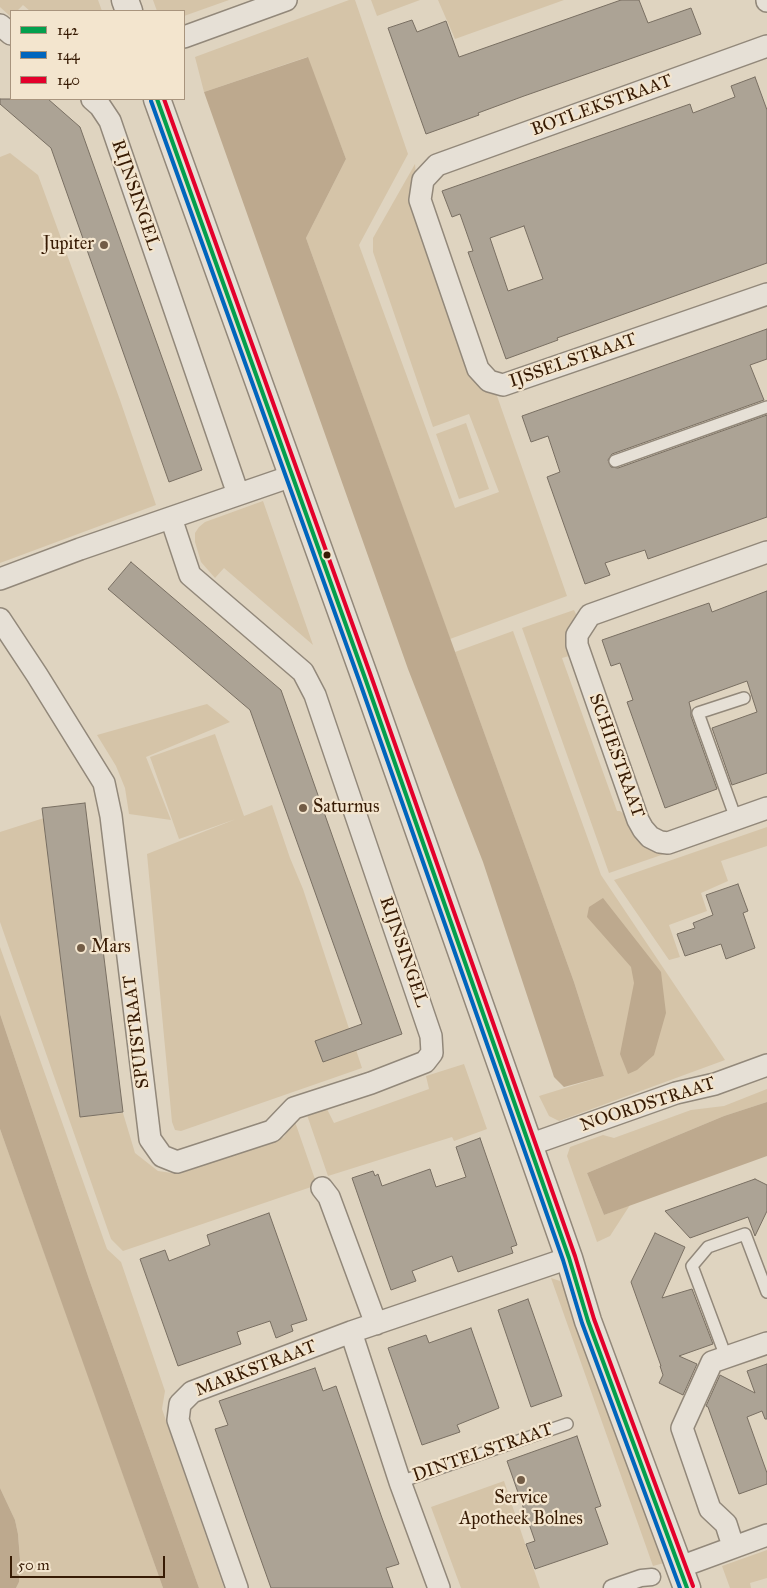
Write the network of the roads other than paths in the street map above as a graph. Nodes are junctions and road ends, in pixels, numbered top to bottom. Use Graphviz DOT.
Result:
graph roads {
  1 [pos="286,0"];
  2 [pos="0,25"];
  3 [pos="10,33"];
  4 [pos="185,37"];
  5 [pos="767,46"];
  6 [pos="93,100"];
  7 [pos="158,100"];
  8 [pos="437,165"];
  9 [pos="767,295"];
  10 [pos="767,407"];
  11 [pos="615,461"];
  12 [pos="292,476"];
  13 [pos="238,494"];
  14 [pos="171,518"];
  15 [pos="767,552"];
  16 [pos="0,579"];
  17 [pos="0,619"];
  18 [pos="744,698"];
  19 [pos="767,808"];
  20 [pos="736,819"];
  21 [pos="425,1062"];
  22 [pos="767,1065"];
  23 [pos="529,1145"];
  24 [pos="322,1188"];
  25 [pos="569,1258"];
  26 [pos="767,1292"];
  27 [pos="376,1324"];
  28 [pos="351,1332"];
  29 [pos="767,1343"];
  30 [pos="726,1357"];
  31 [pos="567,1424"];
  32 [pos="400,1482"];
  33 [pos="767,1535"];
  34 [pos="733,1546"];
  35 [pos="652,1577"];
  36 [pos="684,1577"];
  37 [pos="237,1588"];
  38 [pos="439,1588"];
  39 [pos="612,1588"];
  1 -- 4 [label="street"];
  2 -- 3 [label="street"];
  5 -- 8 [label="street, BOTLEKSTRAAT"];
  6 -- 13 [label="street, RIJNSINGEL"];
  7 -- 12 [label="street"];
  8 -- 9 [label="street, IJSSELSTRAAT"];
  10 -- 11 [label="lane"];
  12 -- 13 [label="street"];
  12 -- 23 [label="street"];
  13 -- 14 [label="street"];
  14 -- 16 [label="street"];
  14 -- 21 [label="street, RIJNSINGEL"];
  15 -- 20 [label="street, SCHIESTRAAT"];
  17 -- 21 [label="street, SPUISTRAAT"];
  18 -- 20 [label="lane"];
  19 -- 20 [label="street, SCHIESTRAAT"];
  22 -- 23 [label="street, NOORDSTRAAT"];
  23 -- 25 [label="street"];
  24 -- 27 [label="street"];
  25 -- 27 [label="street, MARKSTRAAT"];
  25 -- 36 [label="street"];
  26 -- 30 [label="lane"];
  27 -- 28 [label="street, MARKSTRAAT"];
  28 -- 32 [label="street, DINTELSTRAAT"];
  28 -- 37 [label="street, MARKSTRAAT"];
  29 -- 30 [label="street"];
  30 -- 34 [label="street"];
  31 -- 32 [label="lane, DINTELSTRAAT"];
  32 -- 38 [label="street, DINTELSTRAAT"];
  33 -- 34 [label="street"];
  34 -- 36 [label="street"];
  35 -- 39 [label="street"];
}
